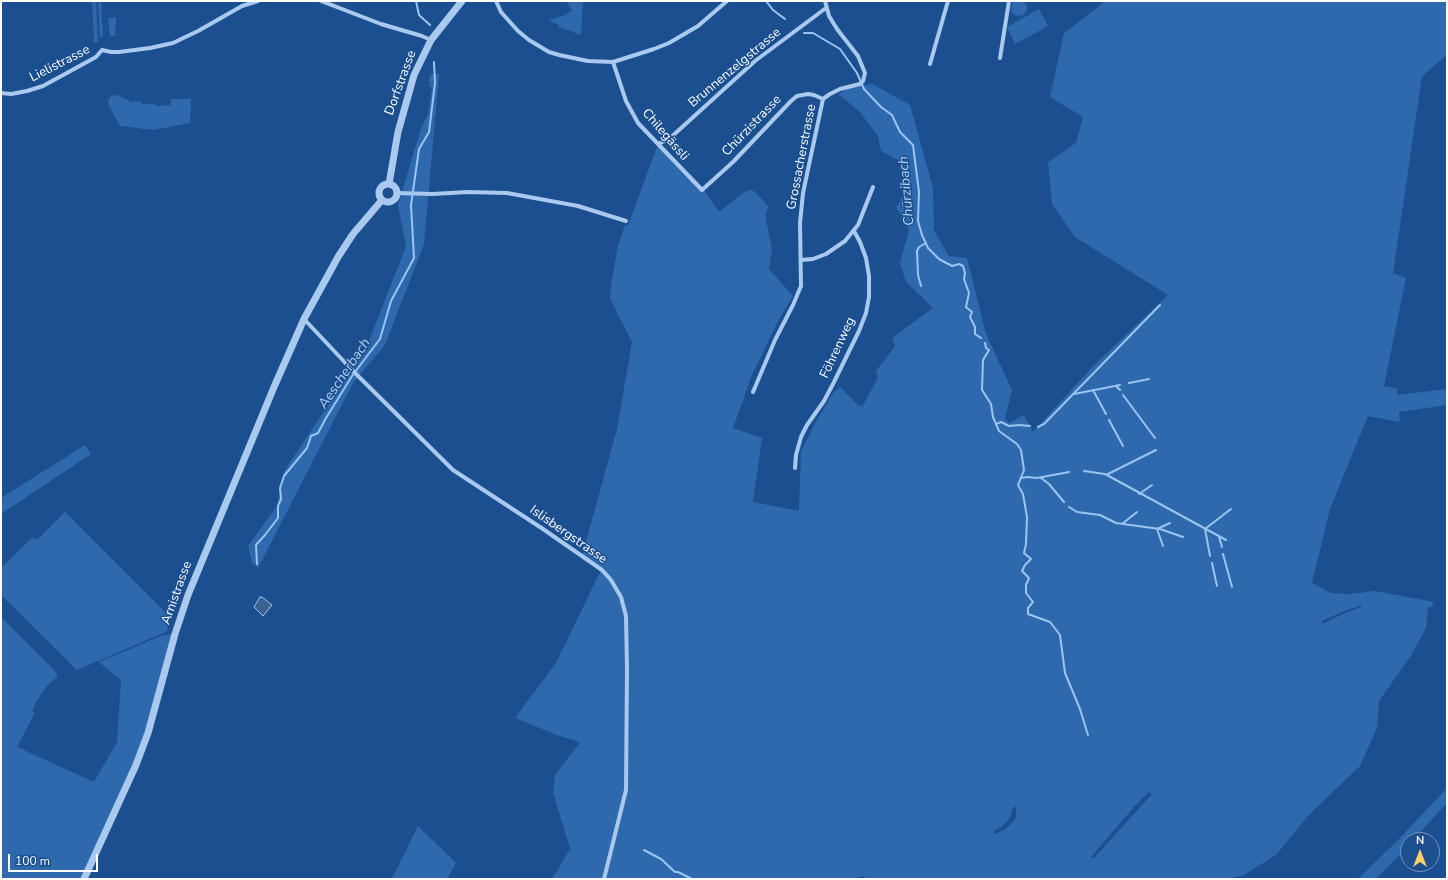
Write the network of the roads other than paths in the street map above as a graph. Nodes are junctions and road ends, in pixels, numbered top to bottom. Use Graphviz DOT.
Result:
graph roads {
  1 [pos="258,1"];
  2 [pos="321,1"];
  3 [pos="462,1"];
  4 [pos="496,1"];
  5 [pos="727,1"];
  6 [pos="825,1"];
  7 [pos="948,1"];
  8 [pos="1009,1"];
  9 [pos="826,8"];
  10 [pos="431,40"];
  11 [pos="1000,58"];
  12 [pos="613,62"];
  13 [pos="930,64"];
  14 [pos="1,93"];
  15 [pos="823,99"];
  16 [pos="658,144"];
  17 [pos="389,184"];
  18 [pos="872,187"];
  19 [pos="702,190"];
  20 [pos="397,193"];
  21 [pos="382,200"];
  22 [pos="626,221"];
  23 [pos="854,231"];
  24 [pos="801,260"];
  25 [pos="304,319"];
  26 [pos="753,392"];
  27 [pos="795,468"];
  28 [pos="84,879"];
  29 [pos="604,879"];
  1 -- 14 [label="street, Lielistrasse"];
  2 -- 10 [label="street"];
  3 -- 10 [label="street, Dorfstrasse"];
  4 -- 12 [label="street"];
  5 -- 12 [label="street"];
  6 -- 9 [label="street, Grossacherstrasse"];
  7 -- 13 [label="street"];
  8 -- 11 [label="street"];
  9 -- 15 [label="street, Grossacherstrasse"];
  9 -- 16 [label="street, Brunnenzelgstrasse"];
  10 -- 17 [label="street, Dorfstrasse"];
  12 -- 16 [label="street, Chilegässli"];
  15 -- 19 [label="street, Chürzistrasse"];
  15 -- 24 [label="street, Grossacherstrasse"];
  16 -- 19 [label="street, Chilegässli"];
  17 -- 20 [label="street"];
  17 -- 21 [label="street"];
  18 -- 23 [label="street"];
  20 -- 21 [label="street"];
  20 -- 22 [label="street"];
  21 -- 25 [label="street"];
  23 -- 24 [label="street"];
  23 -- 27 [label="street, Föhrenweg"];
  24 -- 26 [label="street, Grossacherstrasse"];
  25 -- 28 [label="street, Arnistrasse"];
  25 -- 29 [label="street, Islisbergstrasse"];
}
